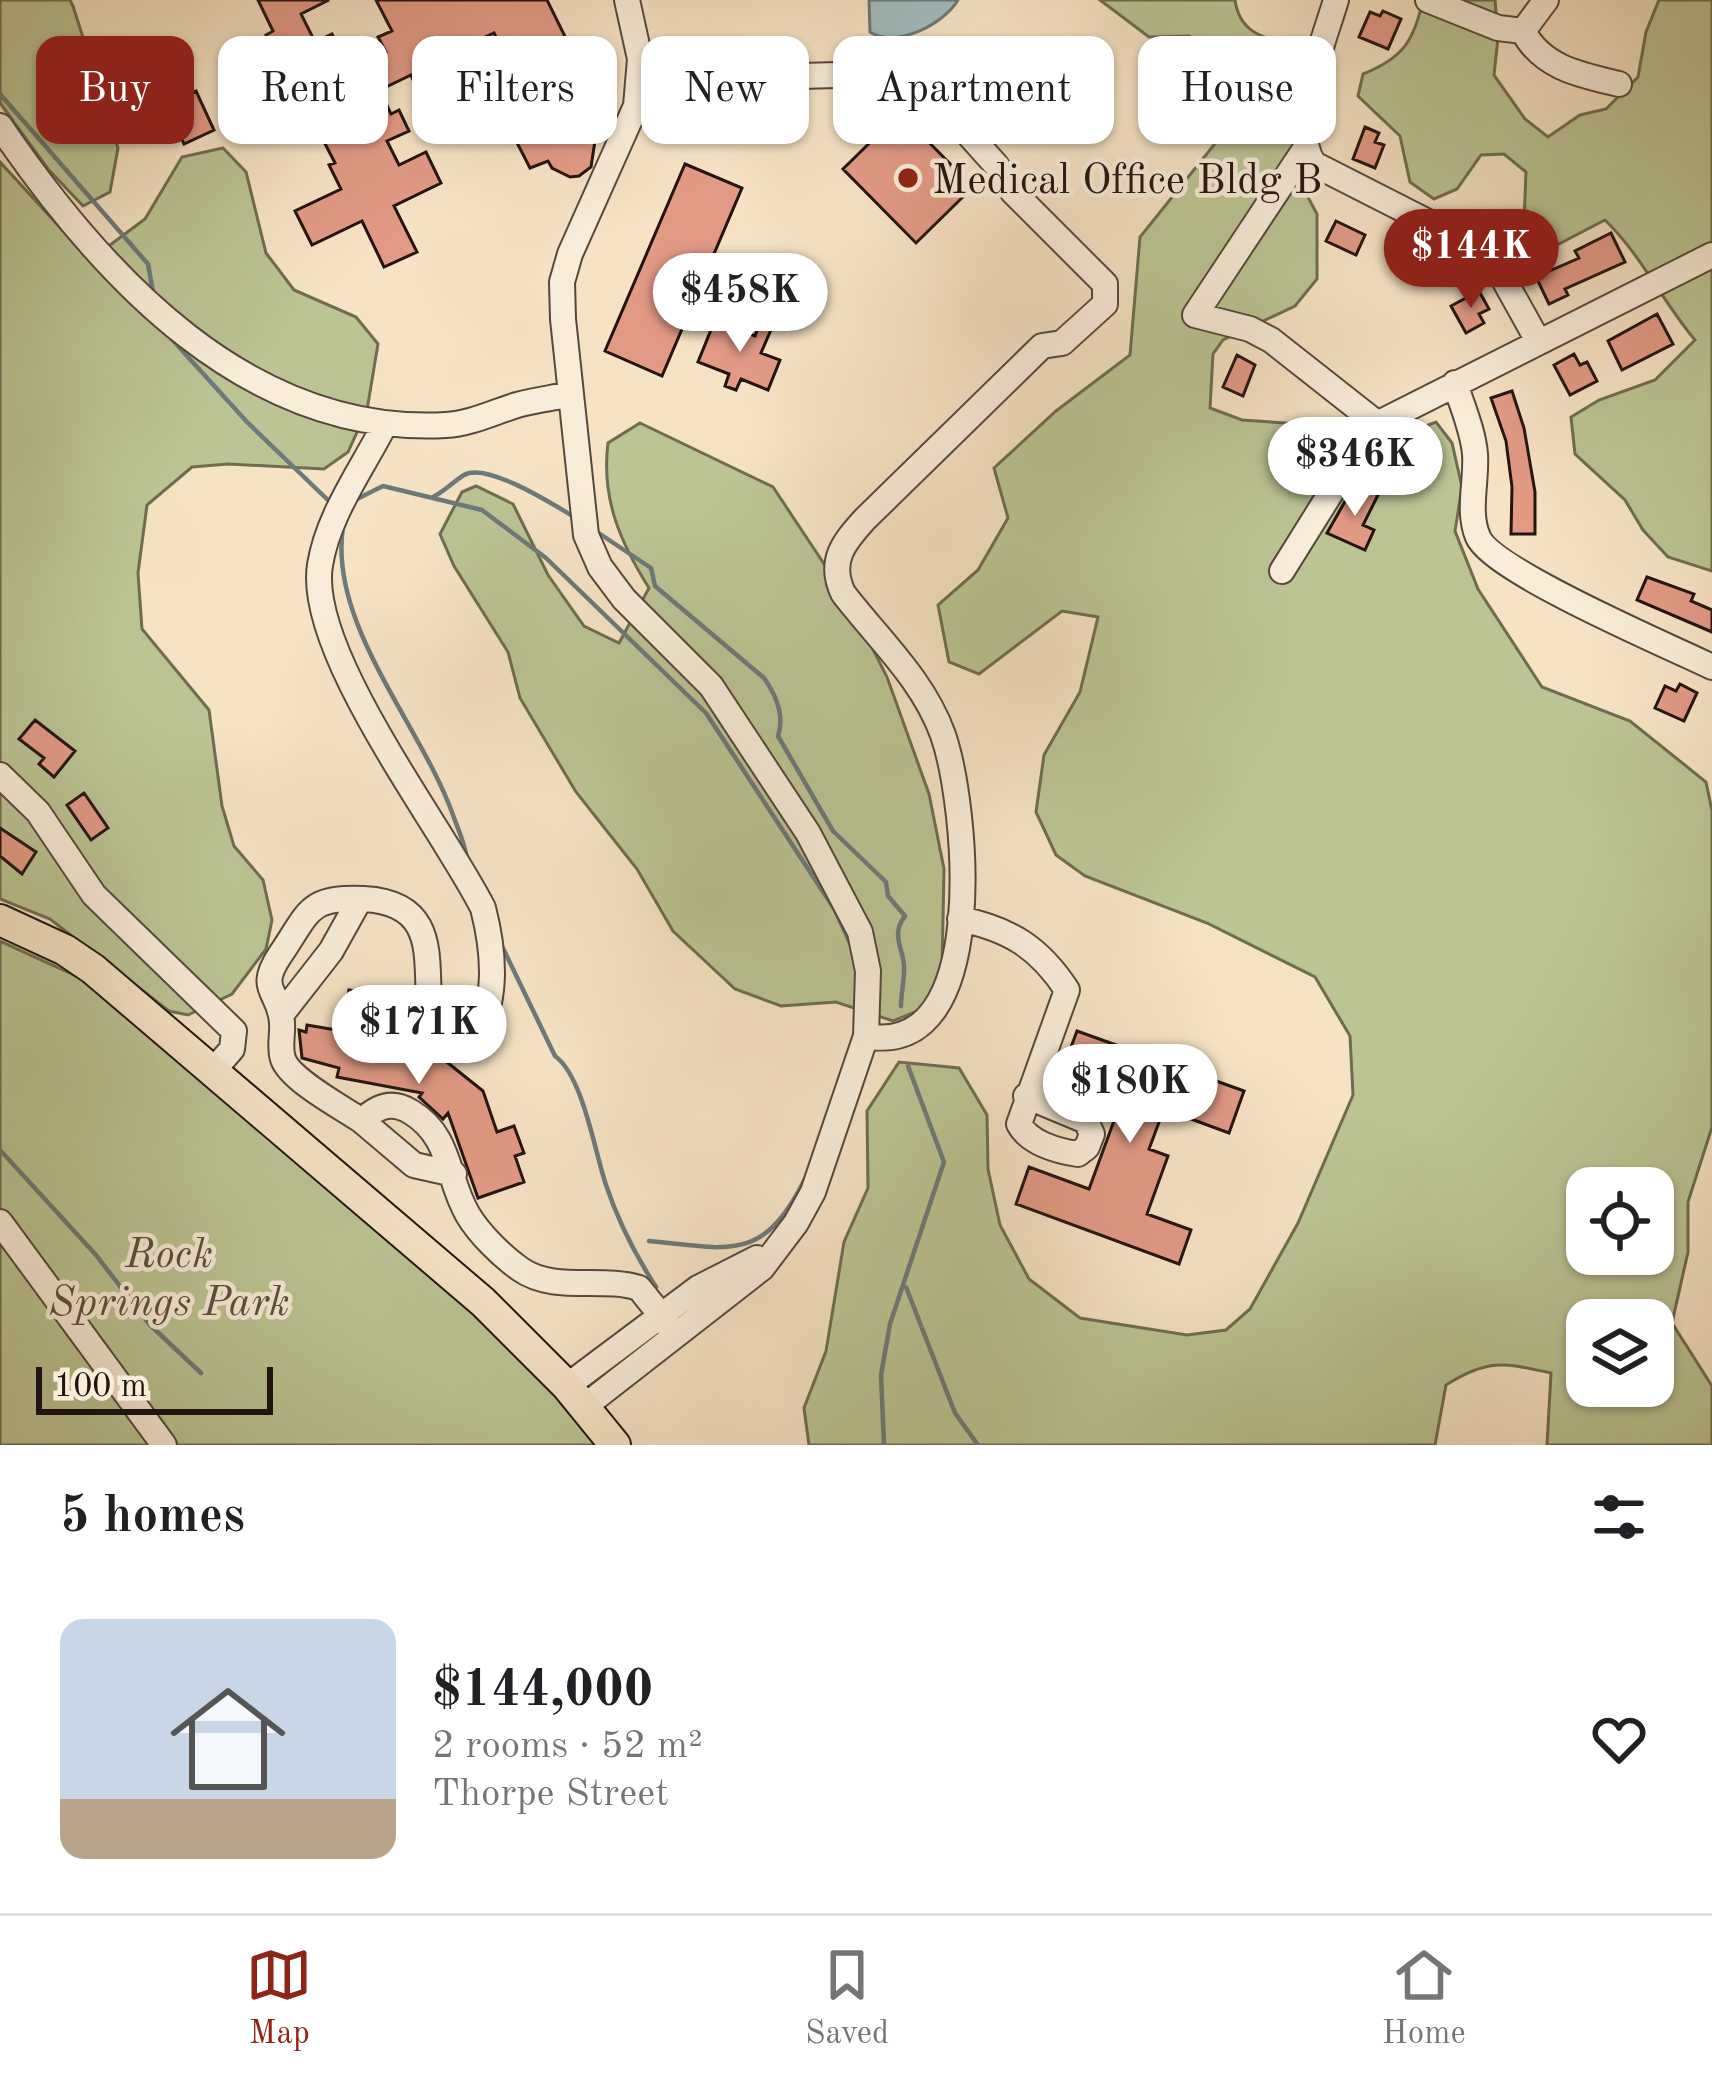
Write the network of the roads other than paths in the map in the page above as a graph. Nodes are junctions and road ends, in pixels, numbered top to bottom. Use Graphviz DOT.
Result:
graph roads {
  1 [pos="627,0"];
  2 [pos="1336,0"];
  3 [pos="1428,0"];
  4 [pos="1546,0"];
  5 [pos="1523,31"];
  6 [pos="640,80"];
  7 [pos="1619,84"];
  8 [pos="0,126"];
  9 [pos="1305,148"];
  10 [pos="1712,255"];
  11 [pos="1538,341"];
  12 [pos="1455,383"];
  13 [pos="571,394"];
  14 [pos="385,424"];
  15 [pos="1379,425"];
  16 [pos="1282,571"];
  17 [pos="1712,667"];
  18 [pos="0,776"];
  19 [pos="360,899"];
  20 [pos="960,919"];
  21 [pos="0,920"];
  22 [pos="281,1015"];
  23 [pos="866,1036"];
  24 [pos="212,1072"];
  25 [pos="1026,1096"];
  26 [pos="362,1121"];
  27 [pos="454,1174"];
  28 [pos="0,1222"];
  29 [pos="669,1323"];
  30 [pos="576,1396"];
  31 [pos="164,1445"];
  32 [pos="615,1445"];
  1 -- 6 [label="street"];
  2 -- 9 [label="street"];
  3 -- 5 [label="street"];
  4 -- 5 [label="street"];
  5 -- 7 [label="street"];
  6 -- 13 [label="street"];
  6 -- 20 [label="street"];
  8 -- 14 [label="street"];
  9 -- 11 [label="street"];
  9 -- 15 [label="street"];
  10 -- 11 [label="street"];
  11 -- 12 [label="street"];
  12 -- 15 [label="street"];
  12 -- 17 [label="street"];
  13 -- 14 [label="street"];
  13 -- 23 [label="street"];
  14 -- 19 [label="street"];
  15 -- 16 [label="street"];
  18 -- 24 [label="street"];
  19 -- 22 [label="street"];
  19 -- 22 [label="street"];
  20 -- 23 [label="street"];
  20 -- 25 [label="street"];
  21 -- 24 [label="main road"];
  22 -- 26 [label="street"];
  23 -- 29 [label="street"];
  24 -- 30 [label="main road"];
  26 -- 27 [label="street"];
  26 -- 27 [label="street"];
  27 -- 29 [label="street"];
  28 -- 31 [label="street"];
  29 -- 30 [label="street"];
  30 -- 32 [label="main road"];
}
